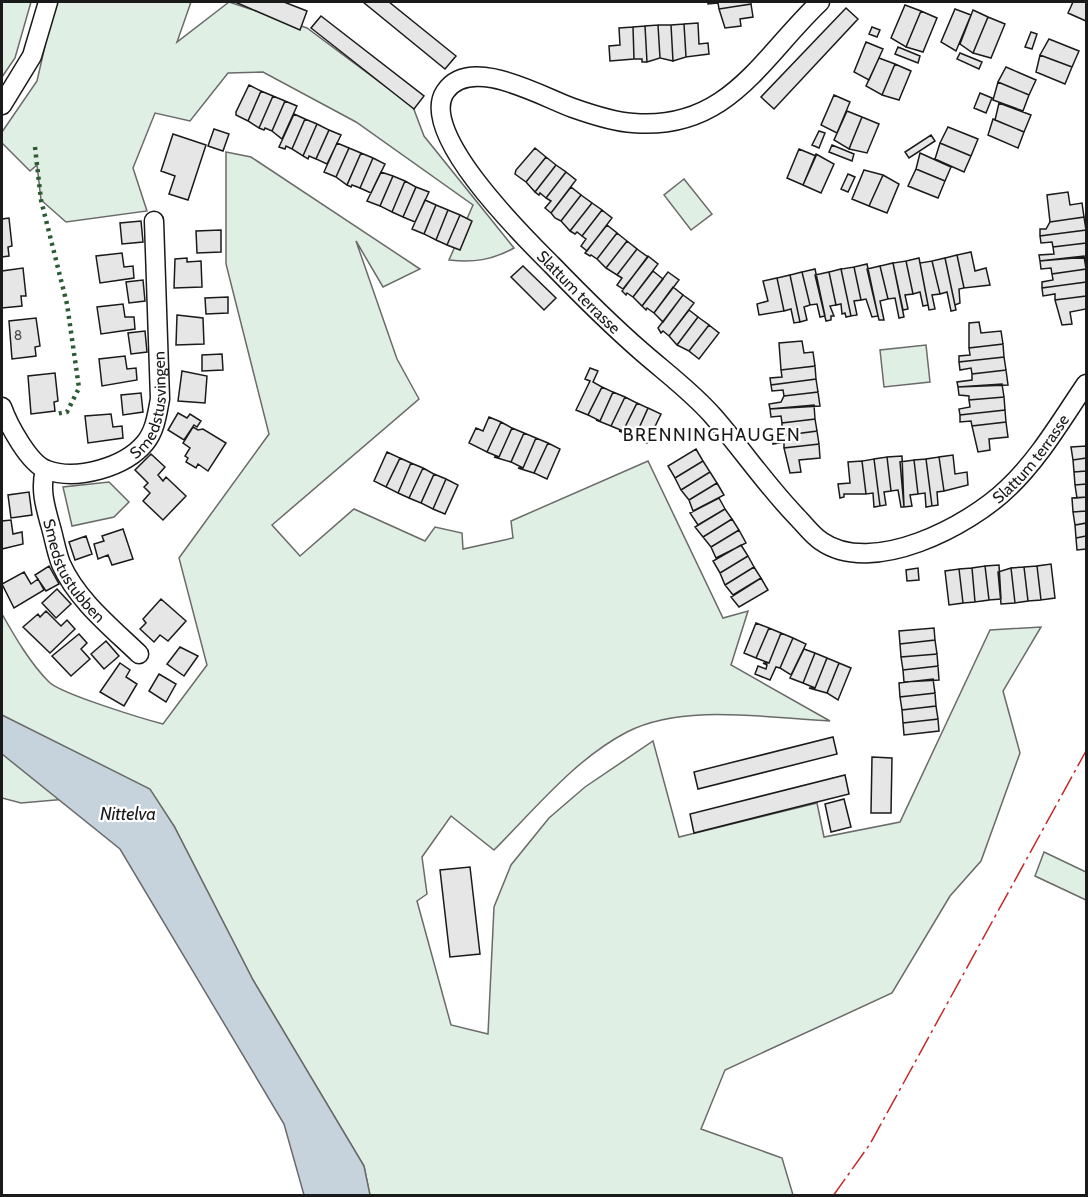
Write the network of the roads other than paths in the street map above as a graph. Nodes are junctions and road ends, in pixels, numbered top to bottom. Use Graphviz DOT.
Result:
graph roads {
  1 [pos="48,2"];
  2 [pos="820,2"];
  3 [pos="2,105"];
  4 [pos="154,221"];
  5 [pos="1086,384"];
  6 [pos="2,407"];
  7 [pos="45,470"];
  8 [pos="139,654"];
  1 -- 3 [label="street"];
  2 -- 5 [label="street, Slattum terrasse"];
  4 -- 7 [label="street, Smedstusvingen"];
  6 -- 7 [label="street"];
  7 -- 8 [label="street, Smedstustubben"];
}
